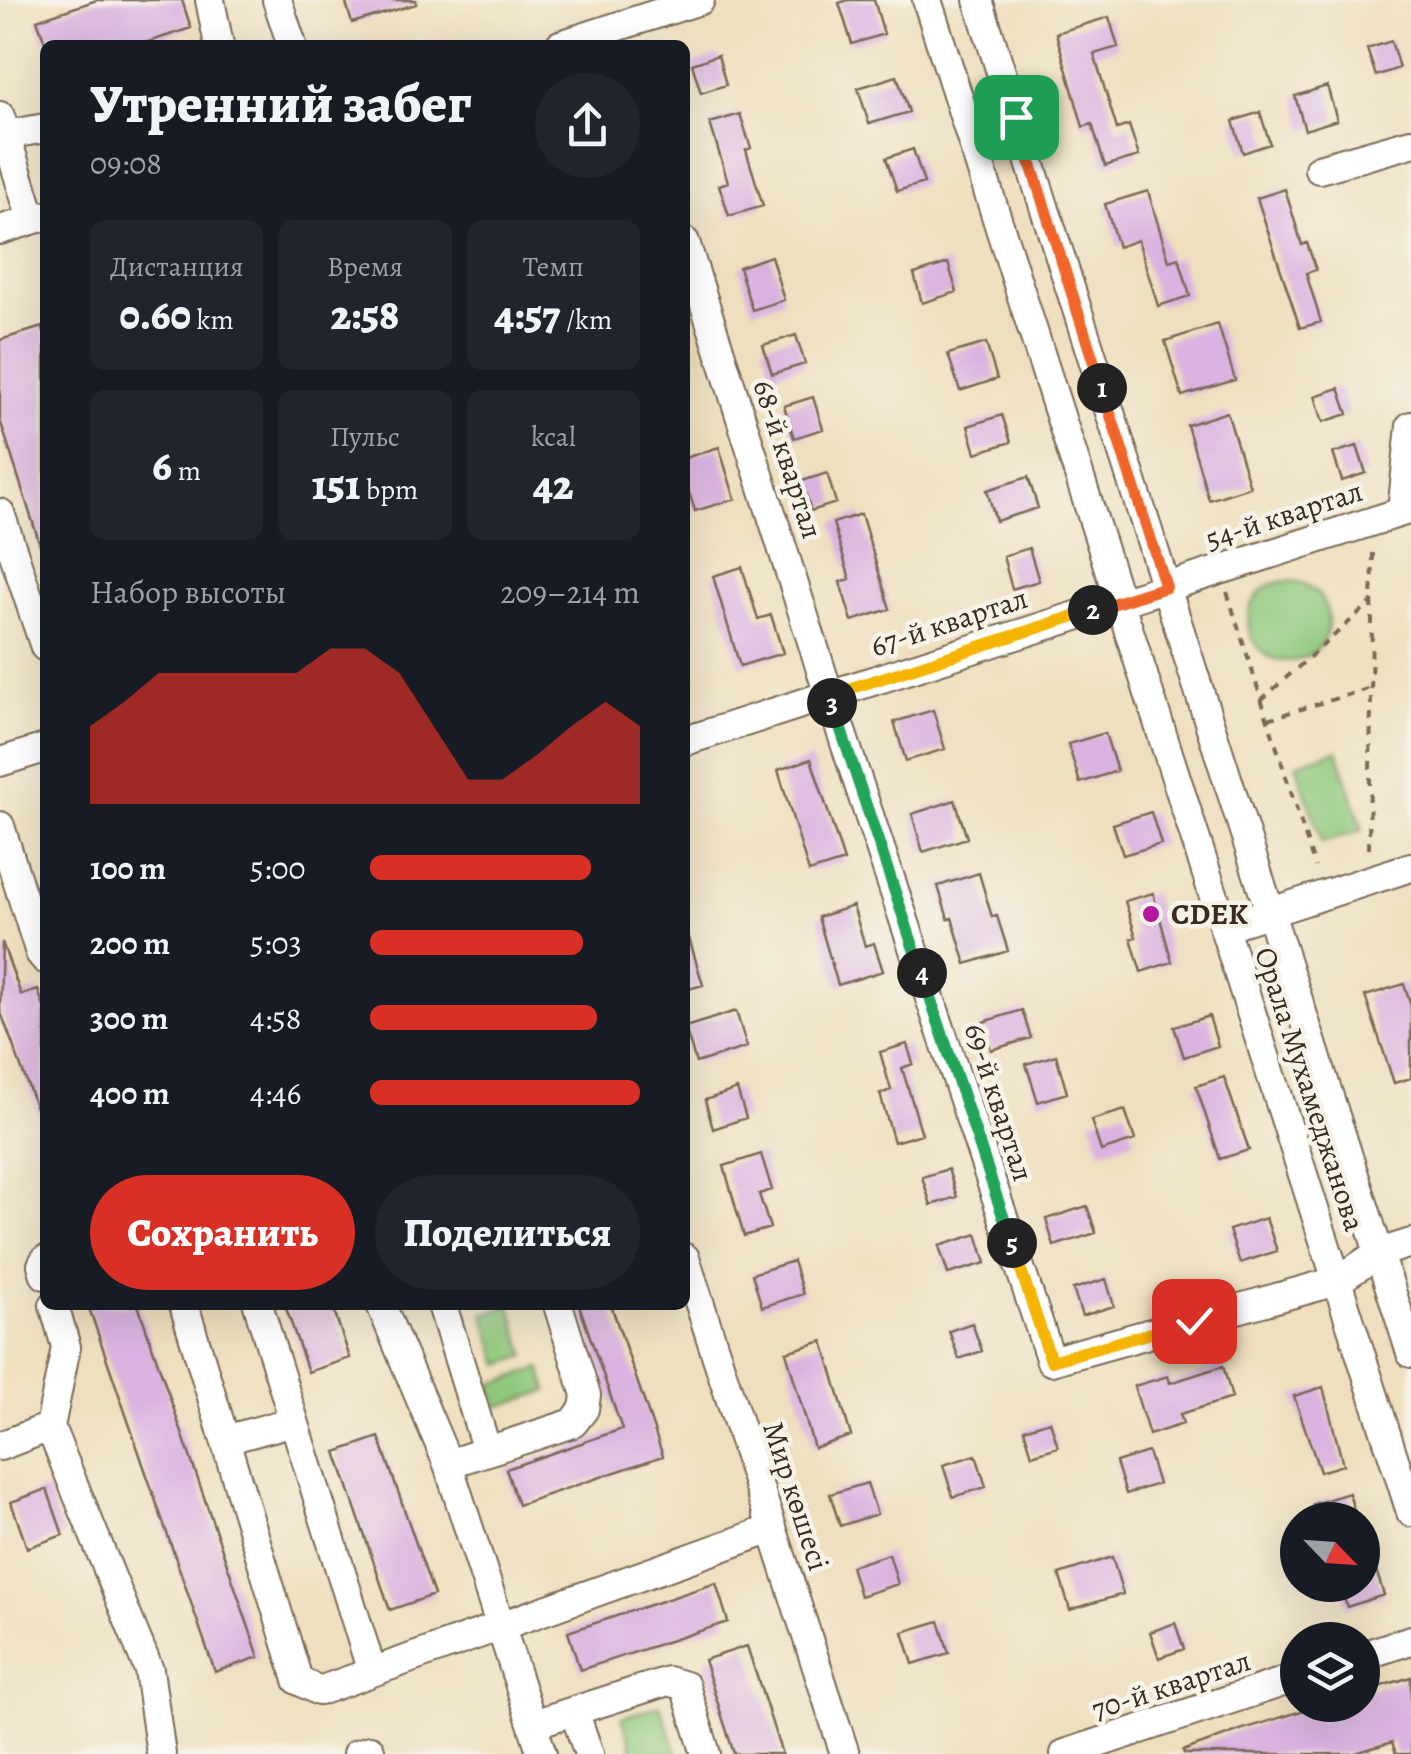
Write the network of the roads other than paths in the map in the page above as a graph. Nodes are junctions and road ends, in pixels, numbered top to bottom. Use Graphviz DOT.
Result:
graph roads {
  1 [pos="210,0"];
  2 [pos="277,0"];
  3 [pos="700,0"];
  4 [pos="927,0"];
  5 [pos="978,0"];
  6 [pos="615,24"];
  7 [pos="218,40"];
  8 [pos="290,40"];
  9 [pos="573,40"];
  10 [pos="3,126"];
  11 [pos="40,128"];
  12 [pos="1411,143"];
  13 [pos="1320,169"];
  14 [pos="39,218"];
  15 [pos="0,230"];
  16 [pos="690,258"];
  17 [pos="1411,426"];
  18 [pos="1407,511"];
  19 [pos="1,517"];
  20 [pos="1166,587"];
  21 [pos="1120,602"];
  22 [pos="40,632"];
  23 [pos="830,695"];
  24 [pos="690,739"];
  25 [pos="40,750"];
  26 [pos="0,762"];
  27 [pos="0,826"];
  28 [pos="1411,867"];
  29 [pos="1270,912"];
  30 [pos="1224,927"];
  31 [pos="40,953"];
  32 [pos="1411,1243"];
  33 [pos="1379,1253"];
  34 [pos="690,1274"];
  35 [pos="1337,1281"];
  36 [pos="55,1310"];
  37 [pos="186,1310"];
  38 [pos="260,1310"];
  39 [pos="382,1310"];
  40 [pos="444,1310"];
  41 [pos="560,1310"];
  42 [pos="1411,1353"];
  43 [pos="294,1421"];
  44 [pos="50,1427"];
  45 [pos="225,1440"];
  46 [pos="0,1446"];
  47 [pos="487,1452"];
  48 [pos="448,1464"];
  49 [pos="1411,1512"];
  50 [pos="772,1529"];
  51 [pos="500,1624"];
  52 [pos="1411,1640"];
  53 [pos="1380,1650"];
  54 [pos="372,1672"];
  55 [pos="1280,1683"];
  56 [pos="574,1711"];
  57 [pos="533,1724"];
  58 [pos="161,1754"];
  59 [pos="542,1754"];
  60 [pos="589,1754"];
  61 [pos="706,1754"];
  62 [pos="845,1754"];
  63 [pos="1065,1754"];
  1 -- 7 [label="street"];
  2 -- 8 [label="street"];
  3 -- 6 [label="street"];
  4 -- 21 [label="street, Орала Мухамеджанова"];
  5 -- 20 [label="street, Орала Мухамеджанова"];
  6 -- 9 [label="street"];
  10 -- 11 [label="street"];
  10 -- 14 [label="street"];
  12 -- 13 [label="street"];
  14 -- 15 [label="street"];
  16 -- 23 [label="street, 68-й квартал"];
  17 -- 18 [label="street"];
  18 -- 20 [label="street, 54-й квартал"];
  19 -- 22 [label="street"];
  20 -- 21 [label="street, 54-й квартал"];
  20 -- 29 [label="street, Орала Мухамеджанова"];
  21 -- 23 [label="street, 67-й квартал"];
  21 -- 30 [label="street, Орала Мухамеджанова"];
  23 -- 24 [label="street, 67-й квартал"];
  23 -- 35 [label="street, 69-й квартал"];
  25 -- 26 [label="street"];
  27 -- 31 [label="street"];
  28 -- 29 [label="street"];
  29 -- 30 [label="street"];
  29 -- 33 [label="street, Орала Мухамеджанова"];
  30 -- 35 [label="street, Орала Мухамеджанова"];
  32 -- 33 [label="street"];
  33 -- 35 [label="street"];
  33 -- 42 [label="street, Орала Мухамеджанова"];
  34 -- 50 [label="street, Мир көшесі"];
  35 -- 49 [label="street, Орала Мухамеджанова"];
  36 -- 44 [label="street"];
  37 -- 45 [label="street"];
  38 -- 43 [label="street"];
  39 -- 48 [label="street"];
  40 -- 47 [label="street"];
  41 -- 47 [label="street"];
  43 -- 45 [label="street"];
  43 -- 54 [label="street"];
  44 -- 46 [label="street"];
  44 -- 58 [label="street"];
  45 -- 54 [label="street"];
  47 -- 48 [label="street"];
  48 -- 51 [label="street"];
  50 -- 51 [label="street"];
  50 -- 62 [label="street, Мир көшесі"];
  51 -- 54 [label="street"];
  51 -- 57 [label="street"];
  52 -- 53 [label="street"];
  55 -- 63 [label="street, 70-й квартал"];
  56 -- 57 [label="street"];
  56 -- 60 [label="street"];
  56 -- 61 [label="street"];
  57 -- 59 [label="street"];
}
